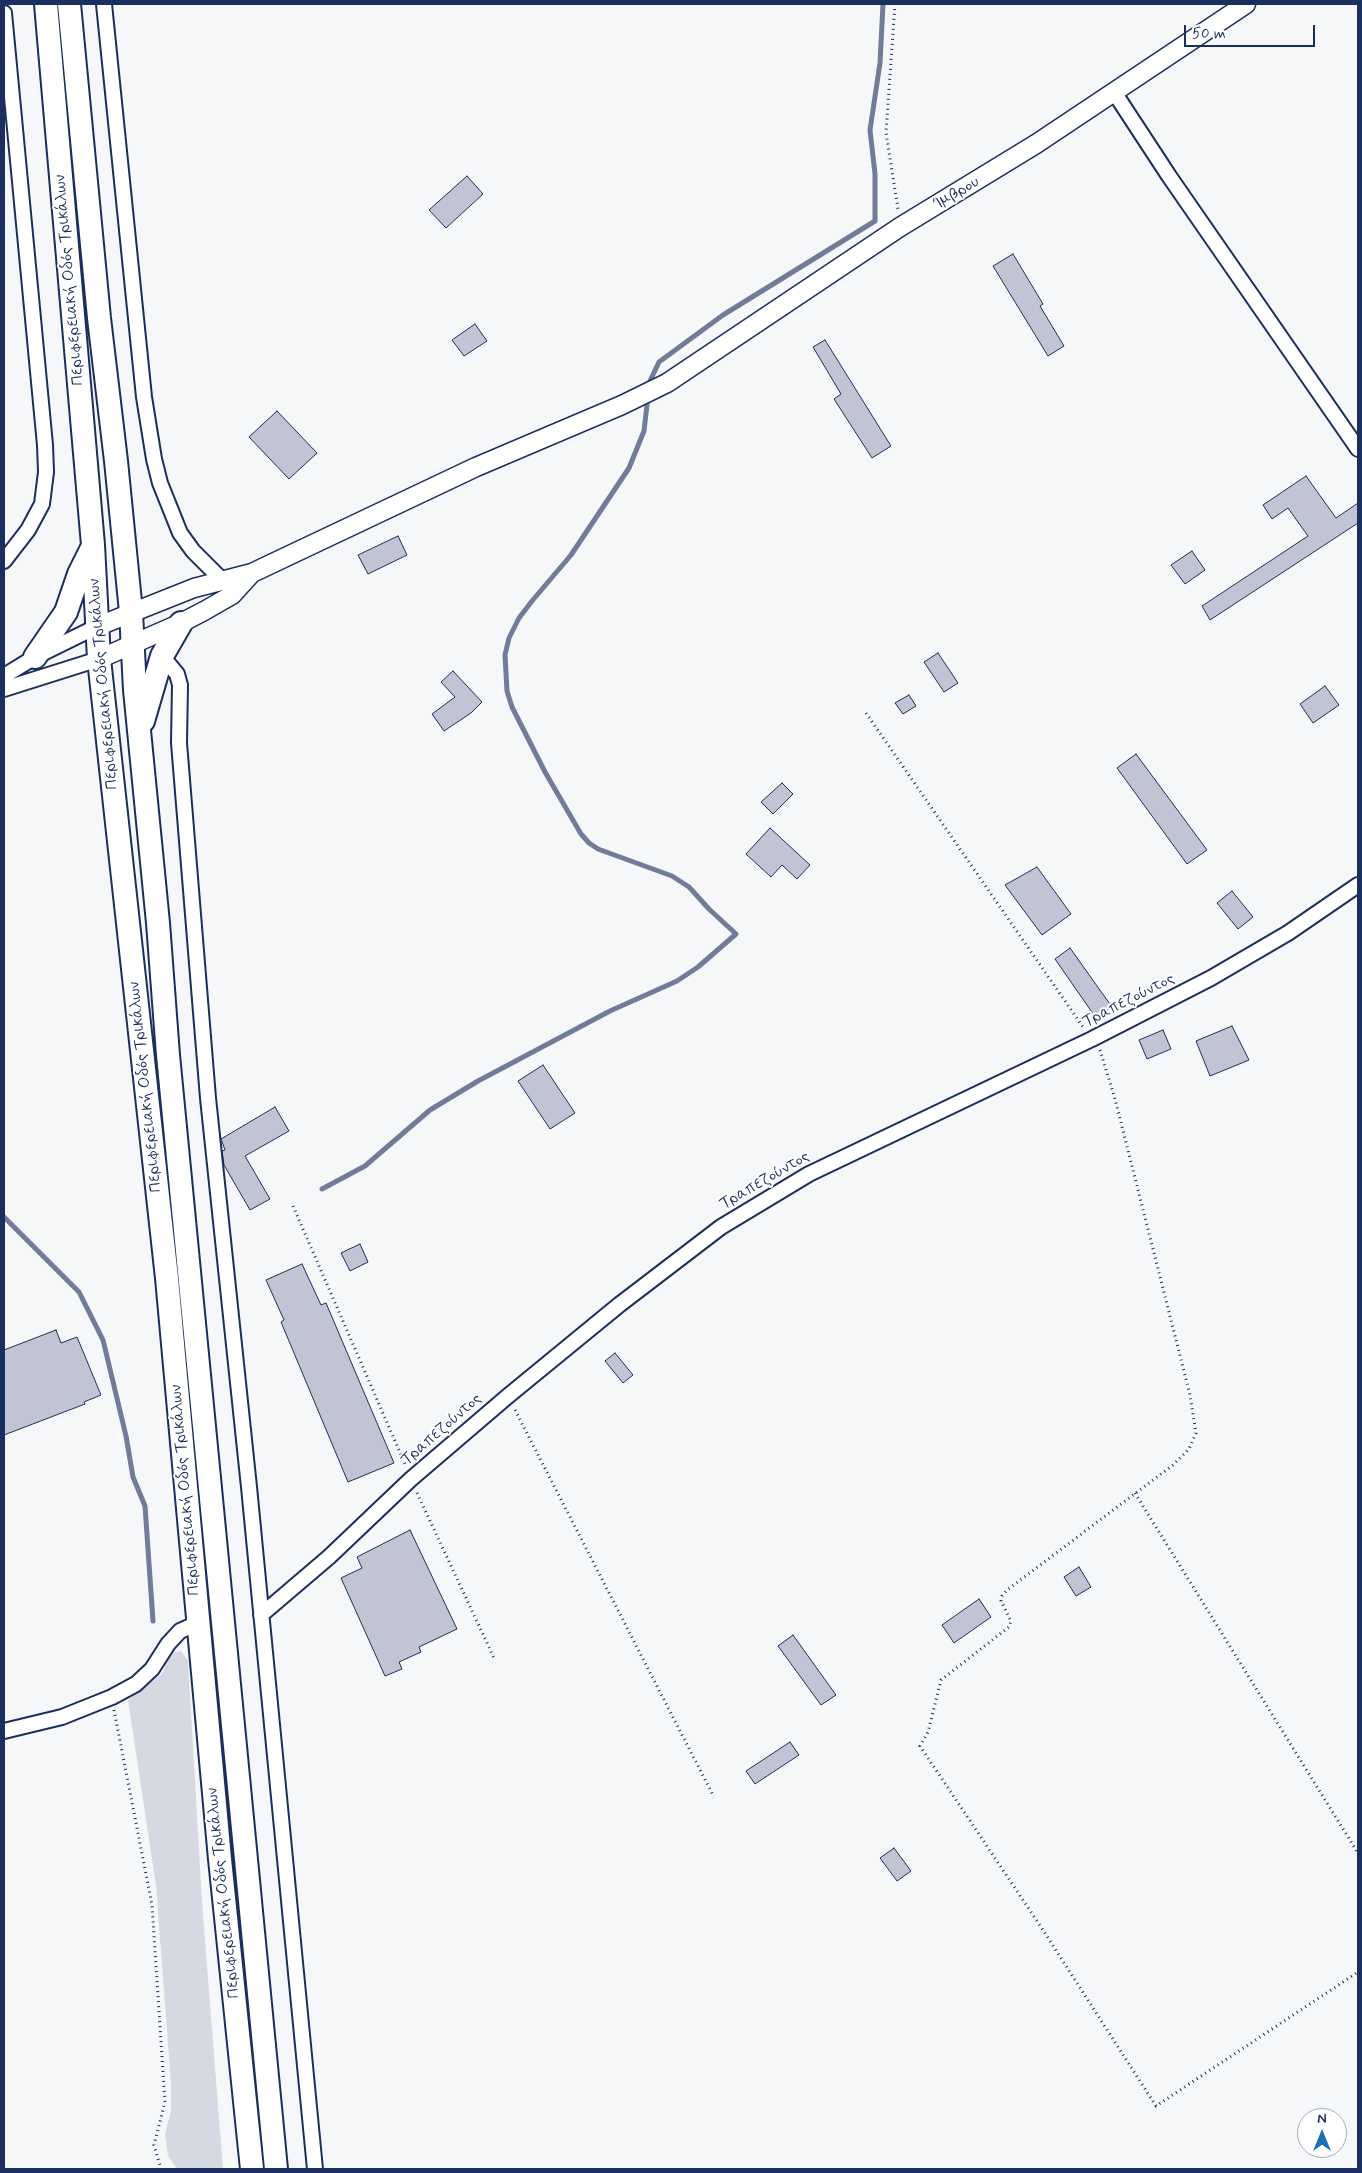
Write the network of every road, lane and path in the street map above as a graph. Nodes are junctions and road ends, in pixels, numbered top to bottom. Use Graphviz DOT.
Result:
graph roads {
  1 [pos="46,4"];
  2 [pos="69,4"];
  3 [pos="104,4"];
  4 [pos="895,4"];
  5 [pos="1246,4"];
  6 [pos="4,13"];
  7 [pos="1114,92"];
  8 [pos="900,227"];
  9 [pos="1358,450"];
  10 [pos="93,545"];
  11 [pos="4,561"];
  12 [pos="252,573"];
  13 [pos="222,580"];
  14 [pos="131,612"];
  15 [pos="181,623"];
  16 [pos="96,627"];
  17 [pos="132,644"];
  18 [pos="162,656"];
  19 [pos="35,657"];
  20 [pos="99,659"];
  21 [pos="4,676"];
  22 [pos="4,690"];
  23 [pos="866,713"];
  24 [pos="141,734"];
  25 [pos="1358,885"];
  26 [pos="1092,1039"];
  27 [pos="293,1206"];
  28 [pos="508,1396"];
  29 [pos="411,1480"];
  30 [pos="1135,1493"];
  31 [pos="261,1615"];
  32 [pos="198,1623"];
  33 [pos="495,1660"];
  34 [pos="112,1697"];
  35 [pos="4,1731"];
  36 [pos="714,1797"];
  37 [pos="1358,1853"];
  38 [pos="1358,1972"];
  39 [pos="161,2169"];
  40 [pos="252,2169"];
  41 [pos="276,2169"];
  42 [pos="314,2169"];
  1 -- 10 [label="main road, Περιφερειακή Οδός Τρικάλων"];
  2 -- 14 [label="main road, Περιφερειακή Οδός Τρικάλων"];
  3 -- 13 [label="street"];
  4 -- 8 [label="path"];
  5 -- 7 [label="street, Ίμβρου"];
  6 -- 11 [label="street"];
  7 -- 8 [label="street, Ίμβρου"];
  7 -- 9 [label="street"];
  8 -- 12 [label="street, Ίμβρου"];
  10 -- 16 [label="main road, Περιφερειακή Οδός Τρικάλων"];
  10 -- 19 [label="main road"];
  12 -- 13 [label="street"];
  12 -- 15 [label="street"];
  13 -- 14 [label="street"];
  14 -- 16 [label="street"];
  14 -- 17 [label="main road, Περιφερειακή Οδός Τρικάλων"];
  15 -- 17 [label="street"];
  15 -- 18 [label="main road"];
  16 -- 19 [label="street"];
  16 -- 20 [label="main road, Περιφερειακή Οδός Τρικάλων"];
  17 -- 20 [label="street"];
  17 -- 24 [label="main road, Περιφερειακή Οδός Τρικάλων"];
  18 -- 24 [label="main road"];
  18 -- 31 [label="street"];
  19 -- 21 [label="street"];
  20 -- 22 [label="street"];
  20 -- 32 [label="main road, Περιφερειακή Οδός Τρικάλων"];
  23 -- 26 [label="path"];
  24 -- 41 [label="main road, Περιφερειακή Οδός Τρικάλων"];
  25 -- 26 [label="street, Τραπεζούντος"];
  26 -- 28 [label="street, Τραπεζούντος"];
  26 -- 30 [label="path"];
  27 -- 29 [label="path"];
  28 -- 29 [label="street, Τραπεζούντος"];
  28 -- 36 [label="path"];
  29 -- 31 [label="street, Τραπεζούντος"];
  29 -- 33 [label="path"];
  30 -- 37 [label="path"];
  30 -- 38 [label="path"];
  31 -- 42 [label="street"];
  32 -- 34 [label="street"];
  32 -- 40 [label="main road, Περιφερειακή Οδός Τρικάλων"];
  34 -- 35 [label="street"];
  34 -- 39 [label="path"];
}
